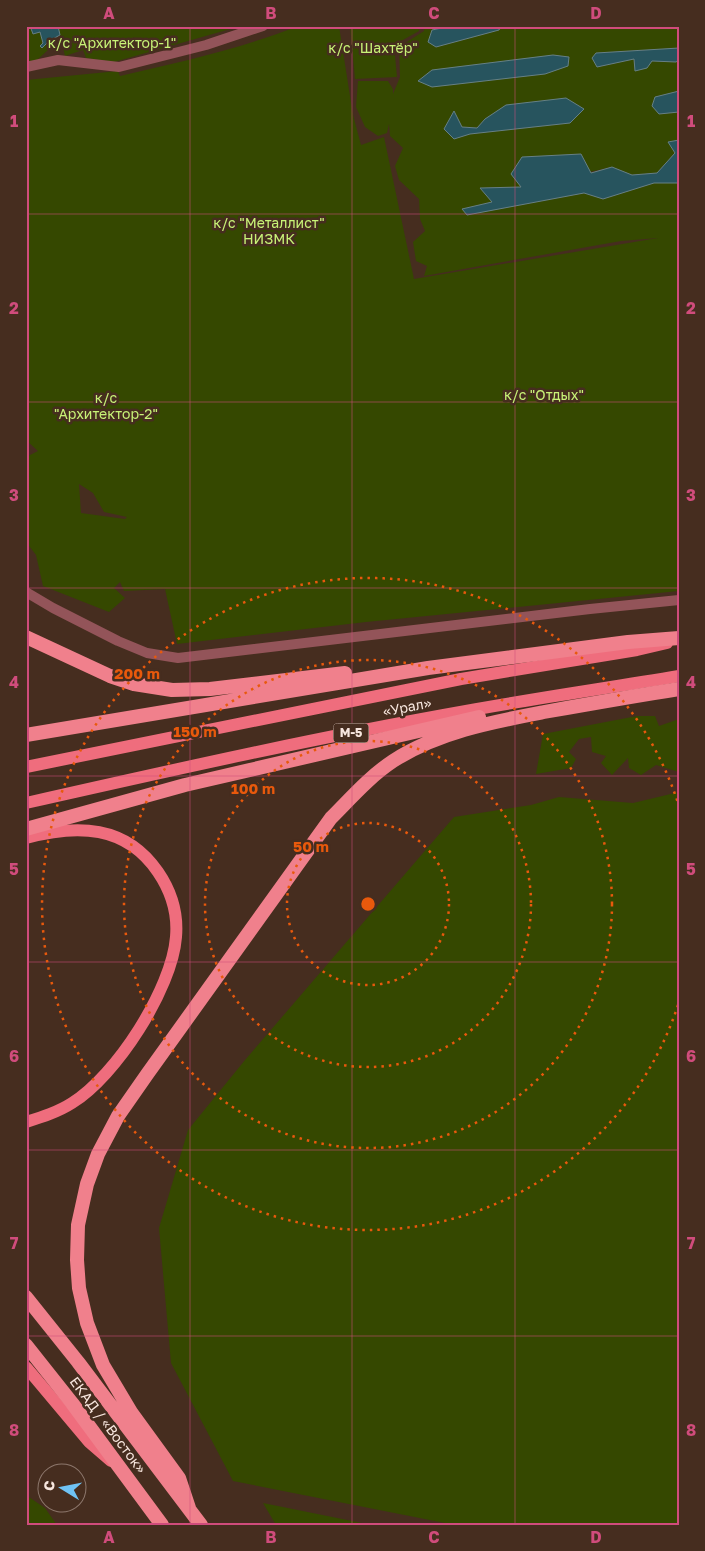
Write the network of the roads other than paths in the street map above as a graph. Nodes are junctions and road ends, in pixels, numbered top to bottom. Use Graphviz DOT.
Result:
graph roads {
  1 [pos="263,26"];
  2 [pos="26,67"];
  3 [pos="26,592"];
  4 [pos="679,600"];
  5 [pos="26,637"];
  6 [pos="679,639"];
  7 [pos="428,668"];
  8 [pos="679,676"];
  9 [pos="679,688"];
  10 [pos="619,698"];
  11 [pos="26,735"];
  12 [pos="26,767"];
  13 [pos="26,803"];
  14 [pos="26,829"];
  15 [pos="26,838"];
  16 [pos="26,1122"];
  17 [pos="26,1297"];
  18 [pos="26,1345"];
  19 [pos="26,1367"];
  20 [pos="121,1469"];
  21 [pos="189,1508"];
  22 [pos="162,1525"];
  23 [pos="201,1525"];
  1 -- 2 [label="street"];
  3 -- 4 [label="street"];
  5 -- 7 [label="highway"];
  6 -- 7 [label="highway"];
  6 -- 12 [label="main road, «Урал» / М-5"];
  7 -- 11 [label="highway"];
  8 -- 13 [label="main road, «Урал» / М-5"];
  9 -- 10 [label="highway"];
  10 -- 14 [label="highway"];
  10 -- 21 [label="highway"];
  15 -- 16 [label="main road"];
  17 -- 21 [label="highway, ЕКАД / «Восток»"];
  18 -- 20 [label="highway, ЕКАД / «Восток»"];
  19 -- 20 [label="main road"];
  20 -- 22 [label="highway, ЕКАД / «Восток»"];
  21 -- 23 [label="highway"];
}
